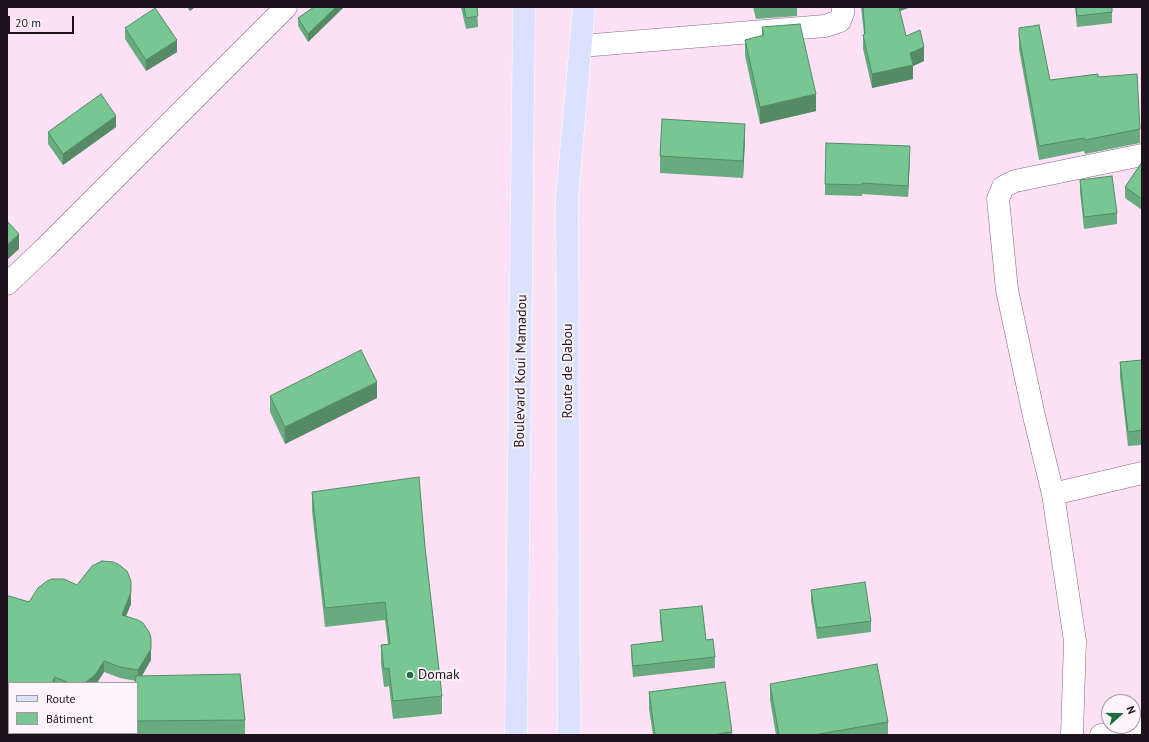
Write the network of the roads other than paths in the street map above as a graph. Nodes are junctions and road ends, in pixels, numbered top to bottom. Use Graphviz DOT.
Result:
graph roads {
  1 [pos="286,7"];
  2 [pos="524,7"];
  3 [pos="584,7"];
  4 [pos="843,7"];
  5 [pos="580,46"];
  6 [pos="1142,155"];
  7 [pos="7,284"];
  8 [pos="1142,474"];
  9 [pos="1053,494"];
  10 [pos="1142,728"];
  11 [pos="516,735"];
  12 [pos="569,735"];
  13 [pos="1072,735"];
  14 [pos="1101,735"];
  1 -- 7 [label="street"];
  2 -- 11 [label="main road, Boulevard Koui Mamadou"];
  3 -- 5 [label="main road, Route de Dabou"];
  4 -- 5 [label="street"];
  5 -- 12 [label="main road, Route de Dabou"];
  6 -- 9 [label="street"];
  8 -- 9 [label="street"];
  9 -- 13 [label="street"];
  10 -- 14 [label="street"];
}
